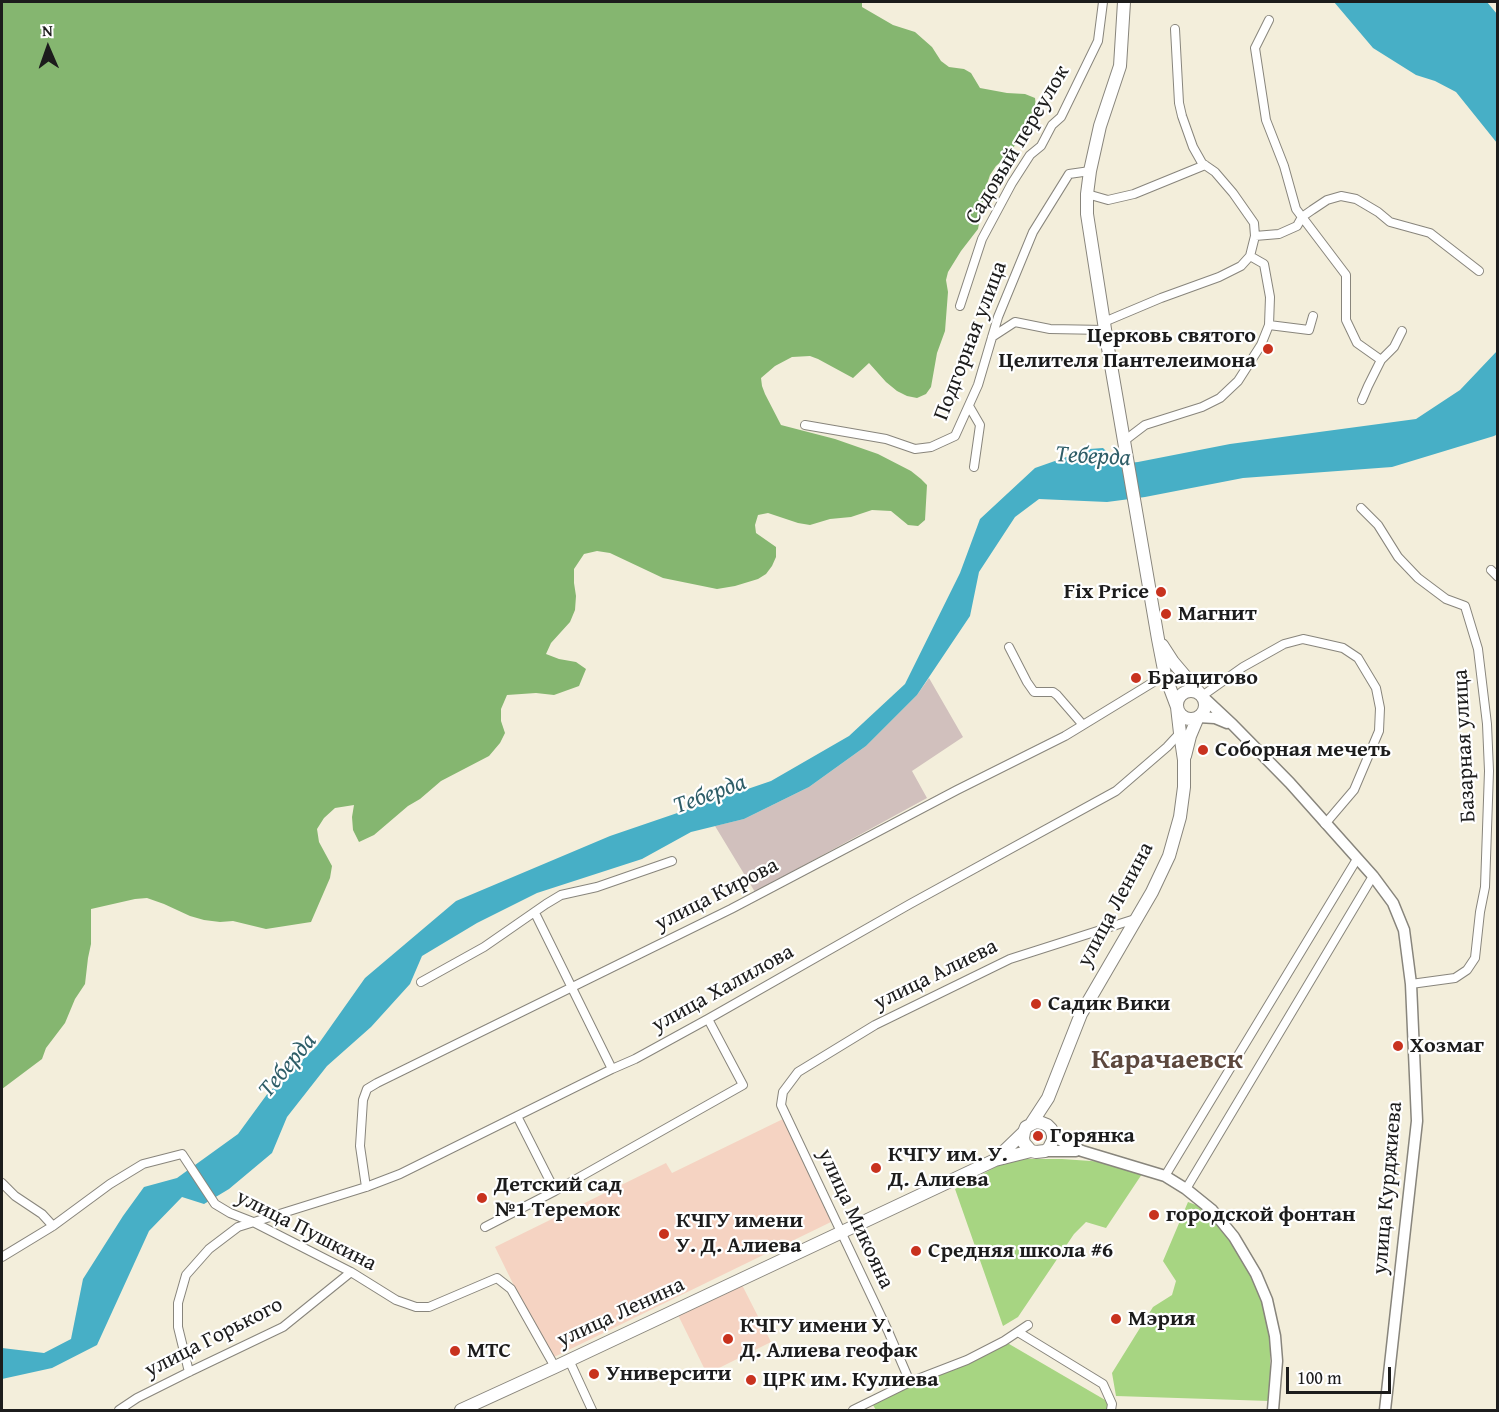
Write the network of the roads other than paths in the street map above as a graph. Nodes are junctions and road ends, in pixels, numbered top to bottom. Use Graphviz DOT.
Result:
graph roads {
  1 [pos="1103,2"];
  2 [pos="1124,2"];
  3 [pos="1269,20"];
  4 [pos="1175,29"];
  5 [pos="1205,165"];
  6 [pos="1090,171"];
  7 [pos="1087,195"];
  8 [pos="1302,217"];
  9 [pos="1254,236"];
  10 [pos="1250,256"];
  11 [pos="1479,271"];
  12 [pos="960,306"];
  13 [pos="1313,316"];
  14 [pos="1269,325"];
  15 [pos="1105,326"];
  16 [pos="1402,331"];
  17 [pos="992,336"];
  18 [pos="1381,360"];
  19 [pos="1362,400"];
  20 [pos="969,406"];
  21 [pos="805,424"];
  22 [pos="1125,447"];
  23 [pos="974,466"];
  24 [pos="1361,508"];
  25 [pos="1491,570"];
  26 [pos="1497,577"];
  27 [pos="1158,639"];
  28 [pos="1009,646"];
  29 [pos="1165,675"];
  30 [pos="1202,696"];
  31 [pos="1177,707"];
  32 [pos="1198,717"];
  33 [pos="1083,725"];
  34 [pos="1233,725"];
  35 [pos="1180,733"];
  36 [pos="1184,760"];
  37 [pos="1325,824"];
  38 [pos="1357,859"];
  39 [pos="672,861"];
  40 [pos="1373,876"];
  41 [pos="536,913"];
  42 [pos="1135,920"];
  43 [pos="421,982"];
  44 [pos="1411,984"];
  45 [pos="573,988"];
  46 [pos="708,1019"];
  47 [pos="612,1069"];
  48 [pos="1048,1098"];
  49 [pos="781,1105"];
  50 [pos="517,1116"];
  51 [pos="1027,1128"];
  52 [pos="1052,1132"];
  53 [pos="1031,1151"];
  54 [pos="1045,1151"];
  55 [pos="1082,1151"];
  56 [pos="995,1160"];
  57 [pos="1165,1176"];
  58 [pos="2,1183"];
  59 [pos="366,1187"];
  60 [pos="1186,1189"];
  61 [pos="555,1191"];
  62 [pos="253,1222"];
  63 [pos="53,1226"];
  64 [pos="485,1227"];
  65 [pos="841,1233"];
  66 [pos="2,1257"];
  67 [pos="351,1272"];
  68 [pos="1028,1325"];
  69 [pos="1018,1332"];
  70 [pos="569,1360"];
  71 [pos="555,1368"];
  72 [pos="189,1372"];
  73 [pos="910,1382"];
  74 [pos="1111,1407"];
  75 [pos="118,1410"];
  76 [pos="461,1410"];
  77 [pos="592,1410"];
  78 [pos="853,1410"];
  79 [pos="1273,1410"];
  80 [pos="1385,1410"];
  1 -- 12 [label="street, Садовый переулок"];
  2 -- 6 [label="main road, улица Ленина"];
  3 -- 8 [label="street"];
  4 -- 5 [label="street"];
  5 -- 7 [label="street"];
  5 -- 9 [label="street"];
  6 -- 7 [label="main road, улица Ленина"];
  6 -- 17 [label="street, Подгорная улица"];
  7 -- 15 [label="main road, улица Ленина"];
  8 -- 9 [label="street"];
  8 -- 11 [label="street"];
  8 -- 18 [label="street"];
  9 -- 10 [label="street"];
  10 -- 14 [label="street"];
  10 -- 15 [label="street"];
  13 -- 14 [label="street"];
  14 -- 22 [label="street"];
  15 -- 17 [label="street"];
  15 -- 22 [label="main road, улица Ленина"];
  16 -- 18 [label="street"];
  17 -- 20 [label="street, Подгорная улица"];
  18 -- 19 [label="street"];
  20 -- 21 [label="street, Подгорная улица"];
  20 -- 23 [label="street"];
  22 -- 27 [label="main road, улица Ленина"];
  24 -- 44 [label="street, Базарная улица"];
  25 -- 26 [label="street"];
  27 -- 29 [label="main road, улица Ленина"];
  27 -- 30 [label="main road, улица Ленина"];
  28 -- 33 [label="street"];
  29 -- 31 [label="main road, улица Ленина"];
  29 -- 33 [label="street, улица Кирова"];
  30 -- 31 [label="main road"];
  30 -- 32 [label="main road"];
  30 -- 34 [label="street, улица Курджиева"];
  30 -- 37 [label="street"];
  31 -- 32 [label="main road"];
  31 -- 35 [label="main road, улица Ленина"];
  32 -- 34 [label="street"];
  32 -- 36 [label="main road, улица Ленина"];
  33 -- 45 [label="street, улица Кирова"];
  34 -- 37 [label="street, улица Курджиева"];
  35 -- 36 [label="main road, улица Ленина"];
  35 -- 46 [label="street, улица Халилова"];
  36 -- 42 [label="main road, улица Ленина"];
  37 -- 38 [label="street, улица Курджиева"];
  38 -- 40 [label="street, улица Курджиева"];
  38 -- 57 [label="street"];
  39 -- 41 [label="street"];
  40 -- 44 [label="street, улица Курджиева"];
  40 -- 60 [label="street"];
  41 -- 43 [label="street"];
  41 -- 45 [label="street"];
  42 -- 48 [label="main road, улица Ленина"];
  42 -- 49 [label="street, улица Алиева"];
  44 -- 80 [label="street, улица Курджиева"];
  45 -- 47 [label="street"];
  45 -- 59 [label="street, улица Кирова"];
  46 -- 47 [label="street, улица Халилова"];
  46 -- 61 [label="street"];
  47 -- 50 [label="street, улица Халилова"];
  48 -- 51 [label="main road, улица Ленина"];
  48 -- 52 [label="main road, улица Ленина"];
  49 -- 65 [label="street, улица Микояна"];
  50 -- 59 [label="street, улица Халилова"];
  50 -- 61 [label="street"];
  51 -- 52 [label="main road"];
  51 -- 53 [label="main road"];
  51 -- 56 [label="main road, улица Ленина"];
  52 -- 54 [label="main road"];
  52 -- 55 [label="street"];
  53 -- 54 [label="main road"];
  53 -- 56 [label="main road, улица Ленина"];
  54 -- 55 [label="street"];
  55 -- 57 [label="street"];
  56 -- 65 [label="main road, улица Ленина"];
  57 -- 60 [label="street"];
  58 -- 63 [label="street"];
  59 -- 62 [label="street, улица Халилова"];
  60 -- 79 [label="street"];
  61 -- 64 [label="street"];
  62 -- 63 [label="street, улица Пушкина"];
  62 -- 67 [label="street, улица Пушкина"];
  62 -- 72 [label="street, улица Халилова"];
  63 -- 66 [label="street, улица Пушкина"];
  65 -- 70 [label="main road, улица Ленина"];
  65 -- 73 [label="street, улица Микояна"];
  67 -- 71 [label="street, улица Пушкина"];
  67 -- 72 [label="street, улица Горького"];
  68 -- 69 [label="street"];
  69 -- 73 [label="street"];
  69 -- 74 [label="street"];
  70 -- 71 [label="main road, улица Ленина"];
  70 -- 77 [label="street"];
  71 -- 76 [label="main road, улица Ленина"];
  72 -- 75 [label="street, улица Горького"];
  73 -- 78 [label="street"];
}
